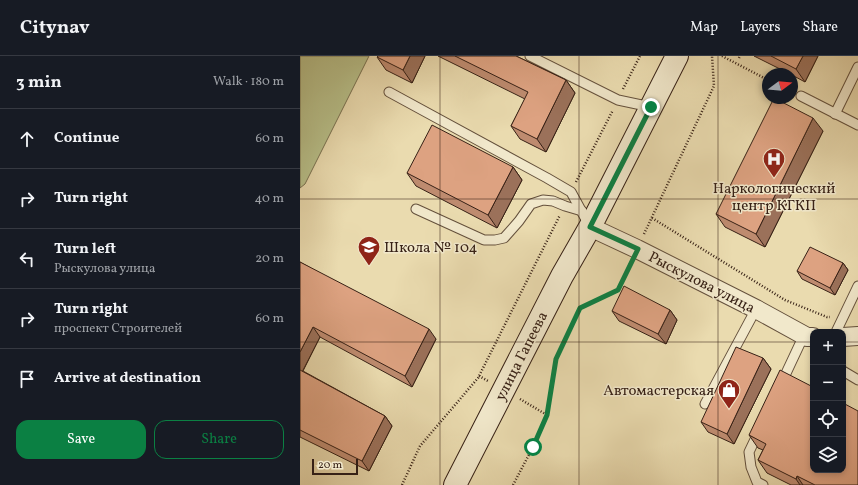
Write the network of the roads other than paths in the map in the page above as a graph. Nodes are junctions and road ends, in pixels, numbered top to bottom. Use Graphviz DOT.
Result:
graph roads {
  1 [pos="530,56"];
  2 [pos="677,56"];
  3 [pos="858,67"];
  4 [pos="389,92"];
  5 [pos="801,96"];
  6 [pos="651,107"];
  7 [pos="836,114"];
  8 [pos="858,125"];
  9 [pos="416,209"];
  10 [pos="586,219"];
  11 [pos="858,286"];
  12 [pos="756,309"];
  13 [pos="837,329"];
  14 [pos="858,336"];
  15 [pos="846,337"];
  16 [pos="809,338"];
  17 [pos="846,373"];
  18 [pos="858,380"];
  19 [pos="778,390"];
  20 [pos="705,404"];
  21 [pos="762,424"];
  22 [pos="455,485"];
  23 [pos="763,485"];
  1 -- 6 [label="lane"];
  2 -- 6 [label="main road, улица Гапеева"];
  3 -- 7 [label="lane"];
  4 -- 10 [label="lane"];
  5 -- 7 [label="lane"];
  6 -- 10 [label="main road, улица Гапеева"];
  7 -- 8 [label="lane"];
  9 -- 10 [label="lane"];
  10 -- 12 [label="street, Рыскулова улица"];
  10 -- 22 [label="main road, улица Гапеева"];
  11 -- 13 [label="lane"];
  12 -- 16 [label="street, Рыскулова улица"];
  12 -- 20 [label="lane"];
  14 -- 15 [label="street"];
  16 -- 19 [label="lane"];
  17 -- 18 [label="lane"];
  21 -- 23 [label="lane"];
}
